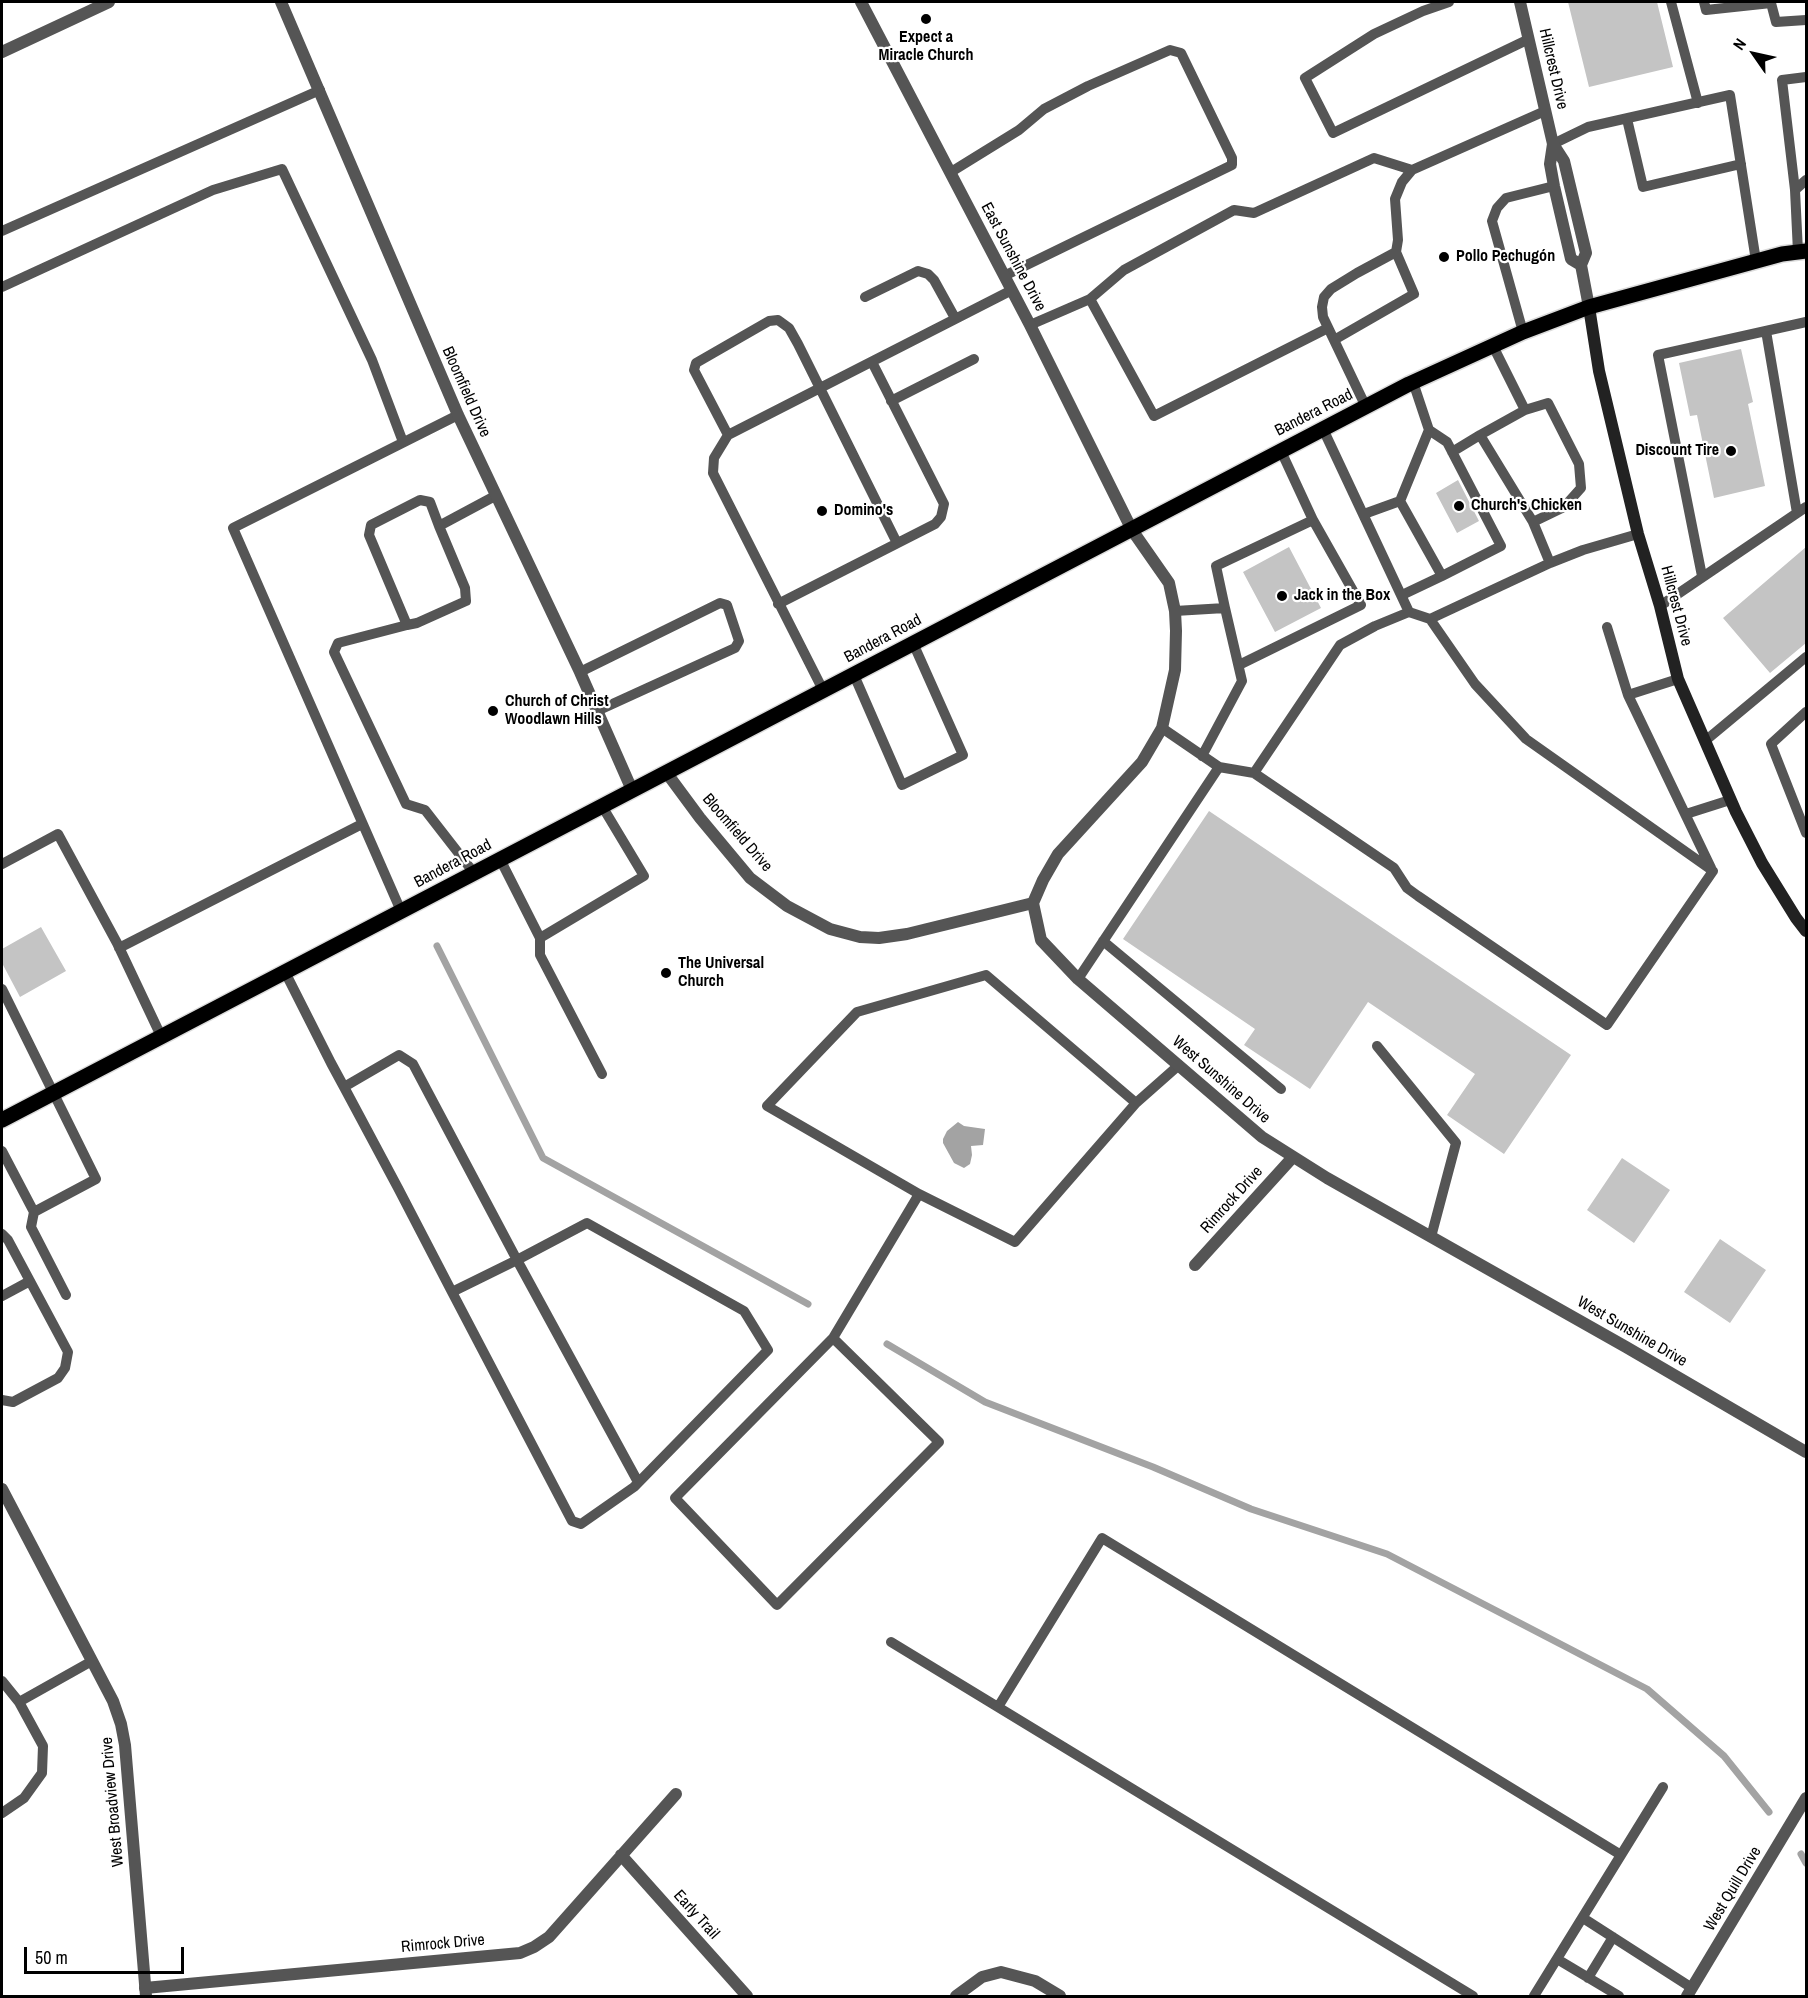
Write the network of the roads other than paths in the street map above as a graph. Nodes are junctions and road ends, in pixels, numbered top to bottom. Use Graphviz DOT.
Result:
graph roads {
  1 [pos="109,2"];
  2 [pos="280,2"];
  3 [pos="861,2"];
  4 [pos="1449,2"];
  5 [pos="1520,2"];
  6 [pos="1671,2"];
  7 [pos="1704,2"];
  8 [pos="1806,20"];
  9 [pos="1529,39"];
  10 [pos="2,52"];
  11 [pos="1806,77"];
  12 [pos="320,90"];
  13 [pos="1698,103"];
  14 [pos="1545,111"];
  15 [pos="1627,119"];
  16 [pos="1553,144"];
  17 [pos="1741,164"];
  18 [pos="1412,170"];
  19 [pos="951,172"];
  20 [pos="1806,180"];
  21 [pos="1554,186"];
  22 [pos="1795,190"];
  23 [pos="2,231"];
  24 [pos="1802,251"];
  25 [pos="1396,252"];
  26 [pos="1756,261"];
  27 [pos="1581,266"];
  28 [pos="1004,276"];
  29 [pos="2,287"];
  30 [pos="1012,290"];
  31 [pos="865,297"];
  32 [pos="1090,299"];
  33 [pos="1589,307"];
  34 [pos="955,318"];
  35 [pos="1806,322"];
  36 [pos="1030,325"];
  37 [pos="1329,328"];
  38 [pos="1766,331"];
  39 [pos="1523,332"];
  40 [pos="1334,340"];
  41 [pos="1493,346"];
  42 [pos="974,359"];
  43 [pos="872,362"];
  44 [pos="1413,382"];
  45 [pos="820,388"];
  46 [pos="891,401"];
  47 [pos="1366,407"];
  48 [pos="1525,410"];
  49 [pos="458,415"];
  50 [pos="1323,429"];
  51 [pos="1429,430"];
  52 [pos="728,435"];
  53 [pos="1480,435"];
  54 [pos="403,442"];
  55 [pos="1281,451"];
  56 [pos="1452,452"];
  57 [pos="495,496"];
  58 [pos="1400,501"];
  59 [pos="1802,510"];
  60 [pos="1364,514"];
  61 [pos="1313,520"];
  62 [pos="1533,522"];
  63 [pos="439,526"];
  64 [pos="1132,530"];
  65 [pos="1638,534"];
  66 [pos="897,543"];
  67 [pos="1550,563"];
  68 [pos="1442,576"];
  69 [pos="1702,576"];
  70 [pos="1402,595"];
  71 [pos="778,604"];
  72 [pos="1660,606"];
  73 [pos="1225,608"];
  74 [pos="1175,610"];
  75 [pos="1409,612"];
  76 [pos="1430,619"];
  77 [pos="407,625"];
  78 [pos="1606,627"];
  79 [pos="913,643"];
  80 [pos="1806,657"];
  81 [pos="1239,665"];
  82 [pos="580,672"];
  83 [pos="854,675"];
  84 [pos="1678,680"];
  85 [pos="823,690"];
  86 [pos="1628,695"];
  87 [pos="597,711"];
  88 [pos="1806,712"];
  89 [pos="1162,728"];
  90 [pos="1705,741"];
  91 [pos="1202,756"];
  92 [pos="1219,767"];
  93 [pos="666,772"];
  94 [pos="1254,773"];
  95 [pos="632,790"];
  96 [pos="1730,800"];
  97 [pos="602,806"];
  98 [pos="1686,814"];
  99 [pos="362,824"];
  100 [pos="1806,833"];
  101 [pos="500,859"];
  102 [pos="2,864"];
  103 [pos="1713,871"];
  104 [pos="474,873"];
  105 [pos="1033,903"];
  106 [pos="400,911"];
  107 [pos="1806,931"];
  108 [pos="540,938"];
  109 [pos="1103,941"];
  110 [pos="119,948"];
  111 [pos="285,972"];
  112 [pos="1078,979"];
  113 [pos="2,989"];
  114 [pos="161,1036"];
  115 [pos="1377,1046"];
  116 [pos="1179,1065"];
  117 [pos="602,1074"];
  118 [pos="344,1087"];
  119 [pos="1281,1089"];
  120 [pos="54,1092"];
  121 [pos="1136,1103"];
  122 [pos="2,1120"];
  123 [pos="2,1151"];
  124 [pos="1293,1157"];
  125 [pos="919,1194"];
  126 [pos="34,1212"];
  127 [pos="2,1234"];
  128 [pos="1431,1237"];
  129 [pos="517,1260"];
  130 [pos="1195,1265"];
  131 [pos="30,1281"];
  132 [pos="452,1292"];
  133 [pos="66,1295"];
  134 [pos="2,1296"];
  135 [pos="833,1338"];
  136 [pos="2,1400"];
  137 [pos="1806,1452"];
  138 [pos="638,1482"];
  139 [pos="2,1489"];
  140 [pos="891,1642"];
  141 [pos="92,1661"];
  142 [pos="2,1681"];
  143 [pos="19,1702"];
  144 [pos="998,1707"];
  145 [pos="1663,1787"];
  146 [pos="676,1794"];
  147 [pos="1806,1798"];
  148 [pos="2,1814"];
  149 [pos="621,1855"];
  150 [pos="1621,1855"];
  151 [pos="1583,1918"];
  152 [pos="1613,1937"];
  153 [pos="1557,1959"];
  154 [pos="1588,1978"];
  155 [pos="146,1992"];
  156 [pos="1689,1992"];
  157 [pos="747,1996"];
  158 [pos="956,1996"];
  159 [pos="1060,1996"];
  160 [pos="1473,1996"];
  161 [pos="1534,1996"];
  162 [pos="1619,1996"];
  1 -- 10 [label="street"];
  2 -- 12 [label="street, Bloomfield Drive"];
  3 -- 19 [label="street, East Sunshine Drive"];
  4 -- 9 [label="lane"];
  5 -- 9 [label="street, Hillcrest Drive"];
  6 -- 13 [label="lane"];
  7 -- 8 [label="lane"];
  9 -- 14 [label="street, Hillcrest Drive"];
  11 -- 22 [label="lane"];
  12 -- 23 [label="lane"];
  12 -- 49 [label="street, Bloomfield Drive"];
  13 -- 15 [label="lane"];
  13 -- 17 [label="lane"];
  14 -- 16 [label="street, Hillcrest Drive"];
  14 -- 18 [label="lane"];
  15 -- 16 [label="lane"];
  15 -- 17 [label="lane"];
  16 -- 21 [label="street, Hillcrest Drive"];
  16 -- 27 [label="street, Hillcrest Drive"];
  17 -- 26 [label="lane"];
  18 -- 25 [label="lane"];
  18 -- 32 [label="lane"];
  19 -- 28 [label="street, East Sunshine Drive"];
  19 -- 28 [label="lane"];
  20 -- 22 [label="lane"];
  21 -- 27 [label="street, Hillcrest Drive"];
  21 -- 39 [label="lane"];
  22 -- 24 [label="lane"];
  24 -- 26 [label="main road, Bandera Road"];
  25 -- 37 [label="lane"];
  25 -- 40 [label="lane"];
  26 -- 33 [label="main road, Bandera Road"];
  27 -- 33 [label="street, Hillcrest Drive"];
  28 -- 30 [label="street, East Sunshine Drive"];
  29 -- 54 [label="lane"];
  30 -- 34 [label="lane"];
  30 -- 36 [label="street, East Sunshine Drive"];
  31 -- 34 [label="lane"];
  32 -- 36 [label="lane"];
  32 -- 37 [label="lane"];
  33 -- 39 [label="main road, Bandera Road"];
  33 -- 65 [label="main road, Hillcrest Drive"];
  34 -- 43 [label="lane"];
  35 -- 38 [label="lane"];
  36 -- 64 [label="street, East Sunshine Drive"];
  37 -- 40 [label="lane"];
  38 -- 59 [label="lane"];
  38 -- 69 [label="lane"];
  39 -- 41 [label="main road, Bandera Road"];
  40 -- 47 [label="lane"];
  41 -- 44 [label="main road, Bandera Road"];
  41 -- 48 [label="lane"];
  42 -- 46 [label="lane"];
  43 -- 45 [label="lane"];
  43 -- 46 [label="lane"];
  44 -- 47 [label="main road, Bandera Road"];
  44 -- 51 [label="lane"];
  45 -- 52 [label="lane"];
  45 -- 52 [label="lane"];
  45 -- 66 [label="lane"];
  46 -- 66 [label="lane"];
  47 -- 50 [label="main road, Bandera Road"];
  48 -- 53 [label="lane"];
  48 -- 62 [label="lane"];
  49 -- 54 [label="lane"];
  49 -- 57 [label="street, Bloomfield Drive"];
  50 -- 55 [label="main road, Bandera Road"];
  50 -- 60 [label="lane"];
  51 -- 56 [label="lane"];
  51 -- 58 [label="lane"];
  52 -- 71 [label="lane"];
  53 -- 56 [label="lane"];
  53 -- 62 [label="lane"];
  54 -- 99 [label="lane"];
  55 -- 61 [label="lane"];
  55 -- 64 [label="main road, Bandera Road"];
  56 -- 68 [label="lane"];
  57 -- 63 [label="lane"];
  57 -- 82 [label="street, Bloomfield Drive"];
  58 -- 60 [label="lane"];
  58 -- 68 [label="lane"];
  59 -- 69 [label="lane"];
  60 -- 70 [label="lane"];
  61 -- 73 [label="lane"];
  61 -- 81 [label="lane"];
  62 -- 67 [label="lane"];
  63 -- 77 [label="lane"];
  63 -- 77 [label="lane"];
  64 -- 74 [label="street"];
  64 -- 79 [label="main road, Bandera Road"];
  65 -- 67 [label="lane"];
  65 -- 72 [label="main road, Hillcrest Drive"];
  66 -- 71 [label="lane"];
  67 -- 76 [label="lane"];
  68 -- 70 [label="lane"];
  69 -- 72 [label="lane"];
  70 -- 75 [label="lane"];
  71 -- 85 [label="lane"];
  72 -- 84 [label="main road, Hillcrest Drive"];
  73 -- 74 [label="lane"];
  73 -- 81 [label="lane"];
  74 -- 89 [label="street"];
  75 -- 76 [label="lane"];
  75 -- 94 [label="lane"];
  76 -- 103 [label="lane"];
  77 -- 104 [label="lane"];
  78 -- 86 [label="lane"];
  79 -- 83 [label="main road, Bandera Road"];
  79 -- 83 [label="lane"];
  80 -- 90 [label="lane"];
  81 -- 91 [label="lane"];
  82 -- 87 [label="street, Bloomfield Drive"];
  82 -- 87 [label="lane"];
  83 -- 85 [label="main road, Bandera Road"];
  84 -- 86 [label="lane"];
  84 -- 90 [label="main road, Hillcrest Drive"];
  85 -- 93 [label="main road, Bandera Road"];
  86 -- 98 [label="lane"];
  87 -- 95 [label="street, Bloomfield Drive"];
  88 -- 100 [label="lane"];
  89 -- 91 [label="lane"];
  89 -- 105 [label="street"];
  90 -- 96 [label="main road, Hillcrest Drive"];
  91 -- 92 [label="lane"];
  92 -- 94 [label="lane"];
  92 -- 109 [label="lane"];
  93 -- 95 [label="main road, Bandera Road"];
  93 -- 105 [label="street, Bloomfield Drive"];
  94 -- 103 [label="lane"];
  95 -- 97 [label="main road, Bandera Road"];
  96 -- 98 [label="lane"];
  96 -- 107 [label="main road, Hillcrest Drive"];
  97 -- 101 [label="main road, Bandera Road"];
  97 -- 108 [label="lane"];
  98 -- 103 [label="lane"];
  99 -- 106 [label="lane"];
  99 -- 110 [label="lane"];
  101 -- 104 [label="main road, Bandera Road"];
  101 -- 108 [label="lane"];
  102 -- 110 [label="lane"];
  104 -- 106 [label="main road, Bandera Road"];
  105 -- 112 [label="street, West Sunshine Drive"];
  106 -- 111 [label="main road, Bandera Road"];
  108 -- 117 [label="lane"];
  109 -- 112 [label="lane"];
  109 -- 119 [label="lane"];
  110 -- 114 [label="lane"];
  111 -- 114 [label="main road, Bandera Road"];
  111 -- 118 [label="lane"];
  112 -- 116 [label="street, West Sunshine Drive"];
  113 -- 120 [label="lane"];
  114 -- 120 [label="main road, Bandera Road"];
  115 -- 128 [label="lane"];
  116 -- 121 [label="lane"];
  116 -- 124 [label="street, West Sunshine Drive"];
  118 -- 129 [label="lane"];
  118 -- 132 [label="lane"];
  120 -- 122 [label="main road, Bandera Road"];
  120 -- 126 [label="lane"];
  121 -- 125 [label="lane"];
  121 -- 125 [label="lane"];
  123 -- 126 [label="lane"];
  124 -- 128 [label="street, West Sunshine Drive"];
  124 -- 130 [label="street, Rimrock Drive"];
  125 -- 135 [label="lane"];
  126 -- 133 [label="lane"];
  127 -- 131 [label="lane"];
  128 -- 137 [label="street, West Sunshine Drive"];
  129 -- 132 [label="lane"];
  129 -- 138 [label="lane"];
  129 -- 138 [label="lane"];
  131 -- 134 [label="lane"];
  131 -- 136 [label="lane"];
  132 -- 138 [label="lane"];
  135 -- 135 [label="lane"];
  139 -- 141 [label="street, West Broadview Drive"];
  140 -- 144 [label="lane"];
  141 -- 143 [label="lane"];
  141 -- 155 [label="street, West Broadview Drive"];
  142 -- 143 [label="lane"];
  143 -- 148 [label="lane"];
  144 -- 150 [label="lane"];
  144 -- 160 [label="lane"];
  145 -- 150 [label="lane"];
  146 -- 149 [label="street, Rimrock Drive"];
  147 -- 156 [label="street, West Quill Drive"];
  149 -- 155 [label="street, Rimrock Drive"];
  149 -- 157 [label="street, Early Trail"];
  150 -- 151 [label="lane"];
  151 -- 152 [label="lane"];
  151 -- 153 [label="lane"];
  152 -- 154 [label="lane"];
  152 -- 156 [label="lane"];
  153 -- 154 [label="lane"];
  153 -- 161 [label="lane"];
  154 -- 162 [label="lane"];
  158 -- 159 [label="street"];
}
